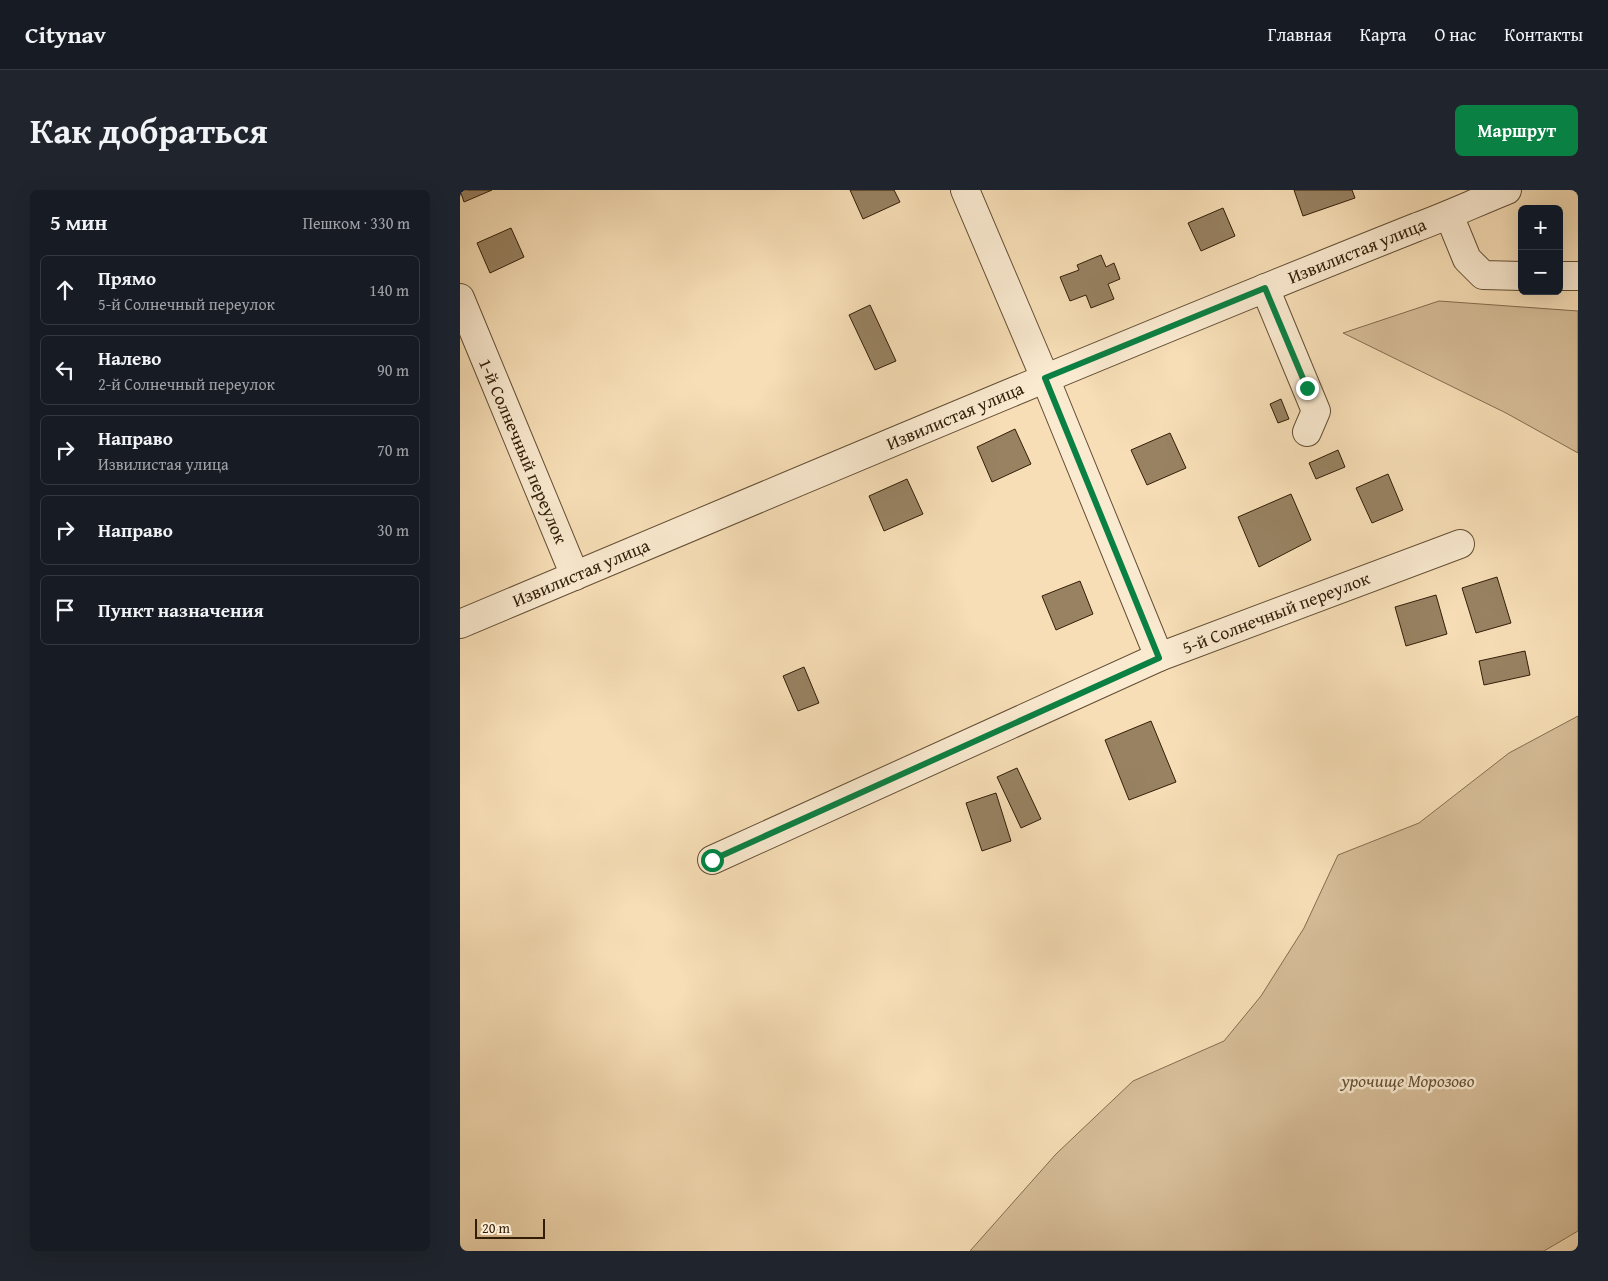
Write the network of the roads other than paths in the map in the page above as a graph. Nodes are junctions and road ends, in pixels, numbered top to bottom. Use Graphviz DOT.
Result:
graph roads {
  1 [pos="965,190"];
  2 [pos="1498,192"];
  3 [pos="1449,215"];
  4 [pos="1518,276"];
  5 [pos="1563,276"];
  6 [pos="1578,276"];
  7 [pos="1265,288"];
  8 [pos="460,298"];
  9 [pos="1045,378"];
  10 [pos="1307,432"];
  11 [pos="1460,544"];
  12 [pos="575,576"];
  13 [pos="460,624"];
  14 [pos="1159,658"];
  15 [pos="712,860"];
  1 -- 9 [label="street"];
  2 -- 3 [label="street, Извилистая улица"];
  3 -- 4 [label="street"];
  3 -- 7 [label="street, Извилистая улица"];
  5 -- 6 [label="street"];
  7 -- 9 [label="street, Извилистая улица"];
  7 -- 10 [label="street"];
  8 -- 12 [label="street, 1-й Солнечный переулок"];
  9 -- 12 [label="street, Извилистая улица"];
  9 -- 14 [label="street"];
  11 -- 14 [label="street, 5-й Солнечный переулок"];
  12 -- 13 [label="street, Извилистая улица"];
  14 -- 15 [label="street, 5-й Солнечный переулок"];
}
